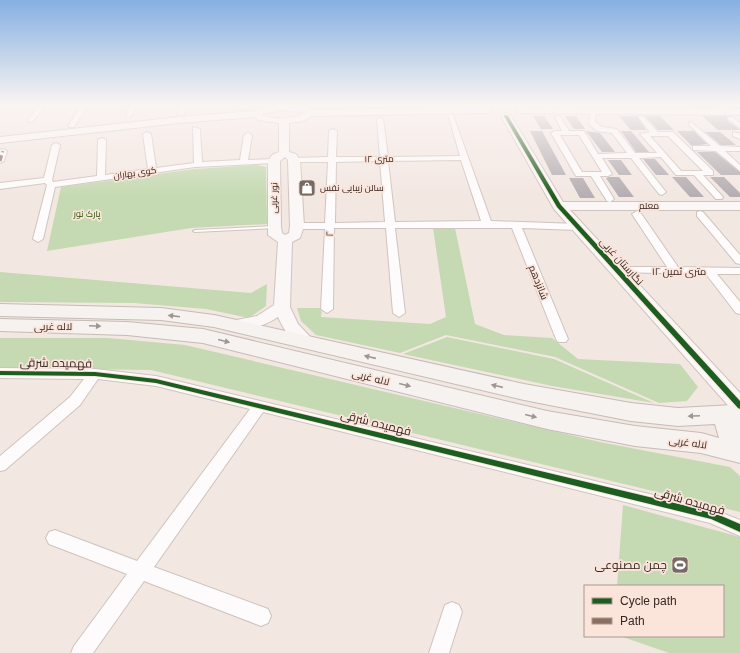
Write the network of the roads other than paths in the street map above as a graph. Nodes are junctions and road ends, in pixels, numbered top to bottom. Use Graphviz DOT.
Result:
graph roads {
  1 [pos="49,134"];
  2 [pos="146,134"];
  3 [pos="196,134"];
  4 [pos="284,134"];
  5 [pos="333,134"];
  6 [pos="382,134"];
  7 [pos="457,134"];
  8 [pos="520,134"];
  9 [pos="556,134"];
  10 [pos="582,134"];
  11 [pos="617,134"];
  12 [pos="644,134"];
  13 [pos="670,134"];
  14 [pos="703,134"];
  15 [pos="248,135"];
  16 [pos="0,140"];
  17 [pos="102,140"];
  18 [pos="56,145"];
  19 [pos="591,148"];
  20 [pos="657,148"];
  21 [pos="696,148"];
  22 [pos="719,148"];
  23 [pos="628,149"];
  24 [pos="740,149"];
  25 [pos="3,151"];
  26 [pos="663,155"];
  27 [pos="596,156"];
  28 [pos="633,156"];
  29 [pos="284,158"];
  30 [pos="465,158"];
  31 [pos="332,159"];
  32 [pos="384,159"];
  33 [pos="0,162"];
  34 [pos="244,163"];
  35 [pos="198,165"];
  36 [pos="740,169"];
  37 [pos="152,171"];
  38 [pos="696,173"];
  39 [pos="594,174"];
  40 [pos="101,178"];
  41 [pos="50,182"];
  42 [pos="0,186"];
  43 [pos="662,192"];
  44 [pos="719,197"];
  45 [pos="610,199"];
  46 [pos="559,206"];
  47 [pos="740,206"];
  48 [pos="637,214"];
  49 [pos="700,214"];
  50 [pos="487,224"];
  51 [pos="391,225"];
  52 [pos="516,225"];
  53 [pos="297,226"];
  54 [pos="330,226"];
  55 [pos="274,227"];
  56 [pos="578,227"];
  57 [pos="195,231"];
  58 [pos="38,239"];
  59 [pos="285,240"];
  60 [pos="740,261"];
  61 [pos="617,270"];
  62 [pos="674,271"];
  63 [pos="709,271"];
  64 [pos="740,271"];
  65 [pos="282,307"];
  66 [pos="327,309"];
  67 [pos="0,310"];
  68 [pos="740,310"];
  69 [pos="399,313"];
  70 [pos="236,325"];
  71 [pos="0,326"];
  72 [pos="562,339"];
  73 [pos="307,343"];
  74 [pos="0,373"];
  75 [pos="94,374"];
  76 [pos="260,406"];
  77 [pos="738,411"];
  78 [pos="740,448"];
  79 [pos="740,453"];
  80 [pos="0,465"];
  81 [pos="740,528"];
  82 [pos="56,538"];
  83 [pos="140,571"];
  84 [pos="452,612"];
  85 [pos="261,616"];
  86 [pos="81,653"];
  87 [pos="439,653"];
  1 -- 16 [label="street"];
  2 -- 37 [label="street"];
  3 -- 35 [label="street"];
  4 -- 29 [label="street, نور غربی"];
  5 -- 31 [label="street, ۲"];
  6 -- 32 [label="street"];
  7 -- 30 [label="street"];
  8 -- 46 [label="street, نگارستان غربی"];
  9 -- 39 [label="street"];
  10 -- 19 [label="street"];
  11 -- 23 [label="street"];
  12 -- 20 [label="street"];
  13 -- 38 [label="street"];
  14 -- 22 [label="street"];
  15 -- 34 [label="street"];
  17 -- 40 [label="street"];
  18 -- 41 [label="street"];
  19 -- 23 [label="street"];
  19 -- 27 [label="street"];
  20 -- 23 [label="street"];
  20 -- 26 [label="street"];
  21 -- 22 [label="street"];
  22 -- 24 [label="street"];
  22 -- 36 [label="street"];
  23 -- 28 [label="street"];
  25 -- 33 [label="street"];
  26 -- 28 [label="street"];
  26 -- 38 [label="street"];
  27 -- 28 [label="street"];
  27 -- 39 [label="street"];
  28 -- 43 [label="street"];
  29 -- 31 [label="street, ۱۲ متری"];
  29 -- 34 [label="street, کوی بهاران"];
  29 -- 53 [label="street, نور غربی"];
  29 -- 55 [label="street, نور غربی"];
  30 -- 32 [label="street, ۱۲ متری"];
  30 -- 50 [label="street"];
  31 -- 32 [label="street, ۱۲ متری"];
  31 -- 54 [label="street, ۲"];
  32 -- 51 [label="street"];
  34 -- 35 [label="street, کوی بهاران"];
  35 -- 37 [label="street, کوی بهاران"];
  37 -- 40 [label="street, کوی بهاران"];
  38 -- 44 [label="street"];
  39 -- 45 [label="street"];
  40 -- 41 [label="street, کوی بهاران"];
  41 -- 42 [label="street, کوی بهاران"];
  41 -- 58 [label="street"];
  46 -- 47 [label="street, معلم"];
  46 -- 56 [label="street, نگارستان غربی"];
  48 -- 62 [label="street"];
  49 -- 60 [label="street"];
  50 -- 51 [label="street"];
  50 -- 52 [label="street"];
  51 -- 54 [label="street"];
  51 -- 69 [label="street"];
  52 -- 56 [label="street"];
  52 -- 72 [label="street, شانزدهم"];
  53 -- 54 [label="street"];
  53 -- 59 [label="street"];
  54 -- 66 [label="street, ۲"];
  55 -- 57 [label="lane"];
  55 -- 59 [label="street, نور غربی"];
  56 -- 61 [label="street, نگارستان غربی"];
  59 -- 65 [label="street"];
  61 -- 62 [label="street, ۱۲ متری ثمین"];
  61 -- 77 [label="street, نگارستان غربی"];
  62 -- 63 [label="street, ۱۲ متری ثمین"];
  63 -- 64 [label="street, ۱۲ متری ثمین"];
  63 -- 68 [label="street"];
  65 -- 70 [label="street"];
  65 -- 73 [label="street"];
  70 -- 67 [label="main road, لاله غربی, one-way"];
  70 -- 73 [label="main road, لاله غربی"];
  71 -- 79 [label="main road, لاله غربی, one-way"];
  77 -- 73 [label="main road, لاله غربی, one-way"];
  74 -- 75 [label="street, فهمیده شرقی"];
  75 -- 76 [label="street, فهمیده شرقی"];
  75 -- 80 [label="street"];
  76 -- 81 [label="street, فهمیده شرقی"];
  76 -- 83 [label="street"];
  77 -- 78 [label="main road"];
  82 -- 83 [label="street"];
  83 -- 85 [label="street"];
  83 -- 86 [label="street"];
  84 -- 87 [label="street"];
}
